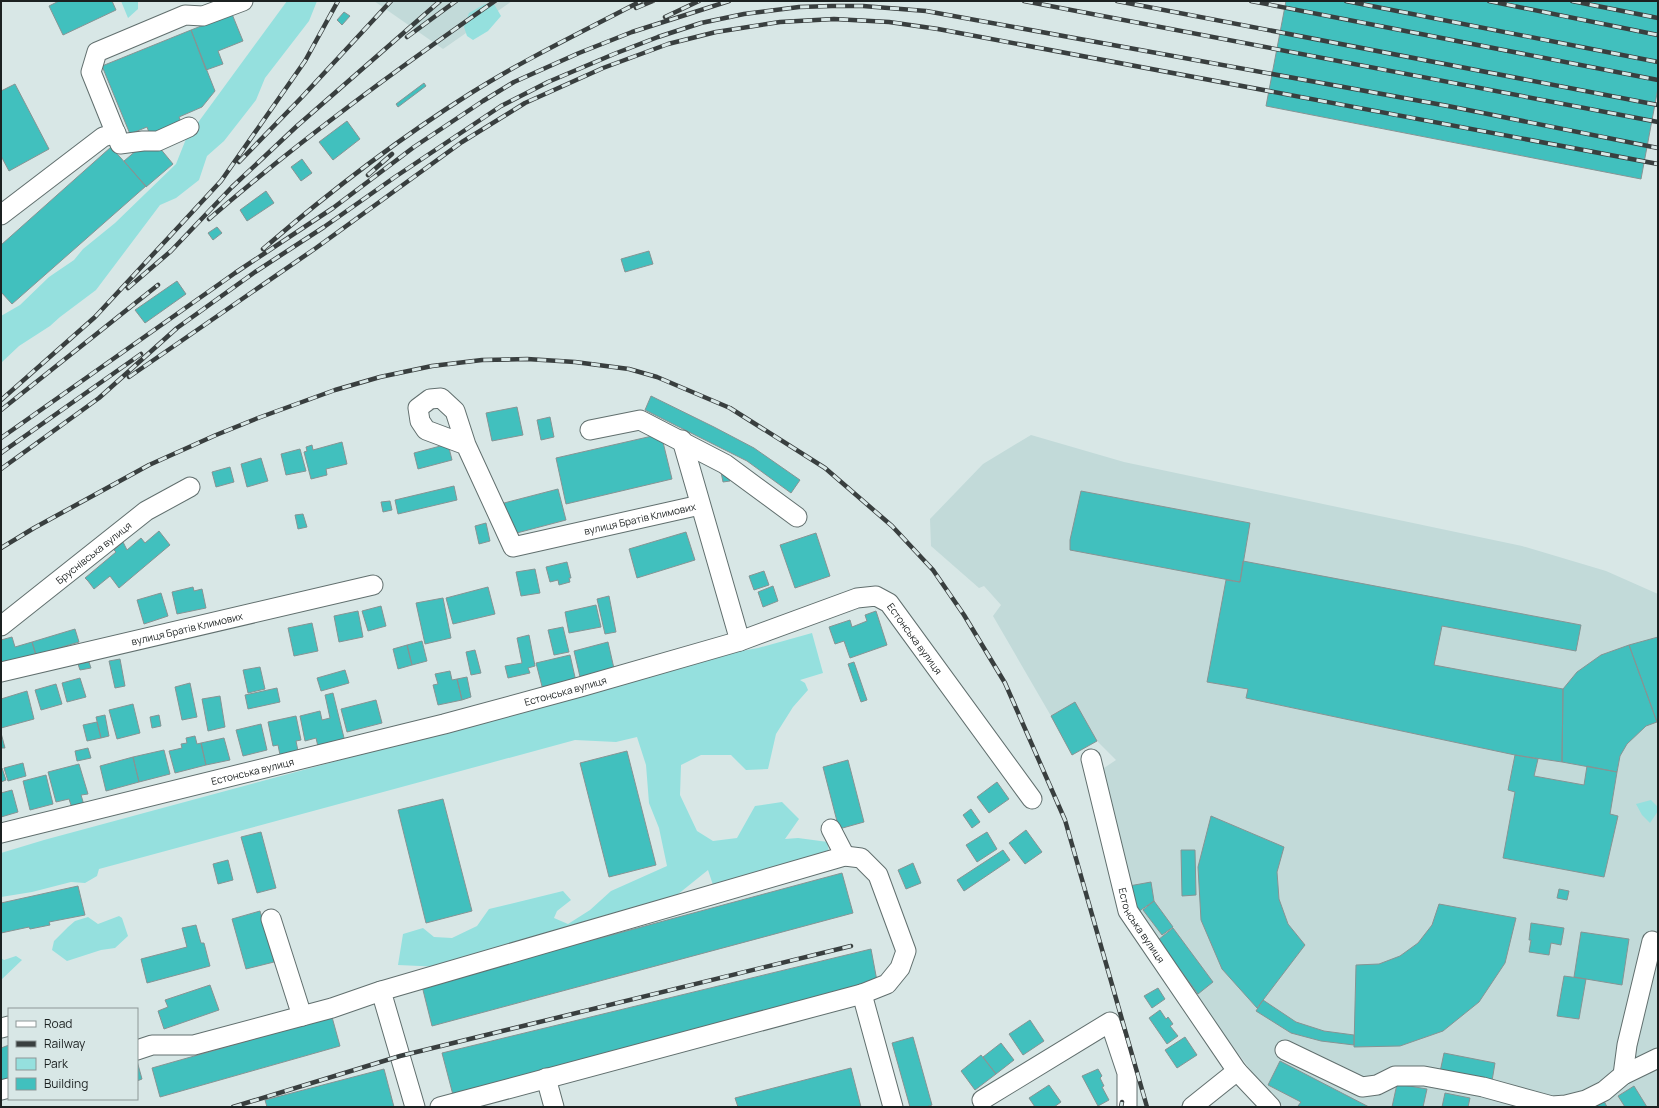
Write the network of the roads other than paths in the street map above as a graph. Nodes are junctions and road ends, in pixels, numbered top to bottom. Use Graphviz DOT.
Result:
graph roads {
  1 [pos="243,1"];
  2 [pos="189,127"];
  3 [pos="116,133"];
  4 [pos="1,215"];
  5 [pos="590,430"];
  6 [pos="682,440"];
  7 [pos="466,445"];
  8 [pos="190,487"];
  9 [pos="700,505"];
  10 [pos="798,517"];
  11 [pos="373,585"];
  12 [pos="1,626"];
  13 [pos="740,640"];
  14 [pos="1,672"];
  15 [pos="1091,759"];
  16 [pos="1032,799"];
  17 [pos="831,829"];
  18 [pos="1,833"];
  19 [pos="845,856"];
  20 [pos="271,919"];
  21 [pos="1652,941"];
  22 [pos="381,991"];
  23 [pos="862,994"];
  24 [pos="302,1016"];
  25 [pos="138,1050"];
  26 [pos="1284,1050"];
  27 [pos="1658,1058"];
  28 [pos="1237,1071"];
  29 [pos="1623,1075"];
  30 [pos="546,1078"];
  31 [pos="982,1100"];
  32 [pos="415,1107"];
  33 [pos="440,1107"];
  34 [pos="554,1107"];
  35 [pos="893,1107"];
  36 [pos="1127,1107"];
  37 [pos="1192,1107"];
  38 [pos="1271,1107"];
  1 -- 3 [label="street"];
  2 -- 3 [label="street"];
  3 -- 4 [label="street"];
  5 -- 6 [label="street"];
  6 -- 9 [label="street"];
  6 -- 10 [label="street"];
  7 -- 9 [label="street, вулиця Братів Климових"];
  8 -- 12 [label="street, Бруснівська вулиця"];
  9 -- 13 [label="street, вулиця Братів Климових"];
  11 -- 14 [label="street, вулиця Братів Климових"];
  13 -- 16 [label="street, Естонська вулиця"];
  13 -- 18 [label="street, Естонська вулиця"];
  15 -- 28 [label="street, Естонська вулиця"];
  17 -- 19 [label="street"];
  19 -- 22 [label="street"];
  19 -- 23 [label="street"];
  20 -- 24 [label="street"];
  21 -- 29 [label="street"];
  22 -- 24 [label="street"];
  22 -- 32 [label="street"];
  23 -- 30 [label="street"];
  23 -- 35 [label="street"];
  24 -- 25 [label="street"];
  26 -- 29 [label="street"];
  27 -- 29 [label="street"];
  28 -- 37 [label="street"];
  28 -- 38 [label="street, Естонська вулиця"];
  30 -- 33 [label="street"];
  30 -- 34 [label="street"];
  31 -- 36 [label="street"];
}
